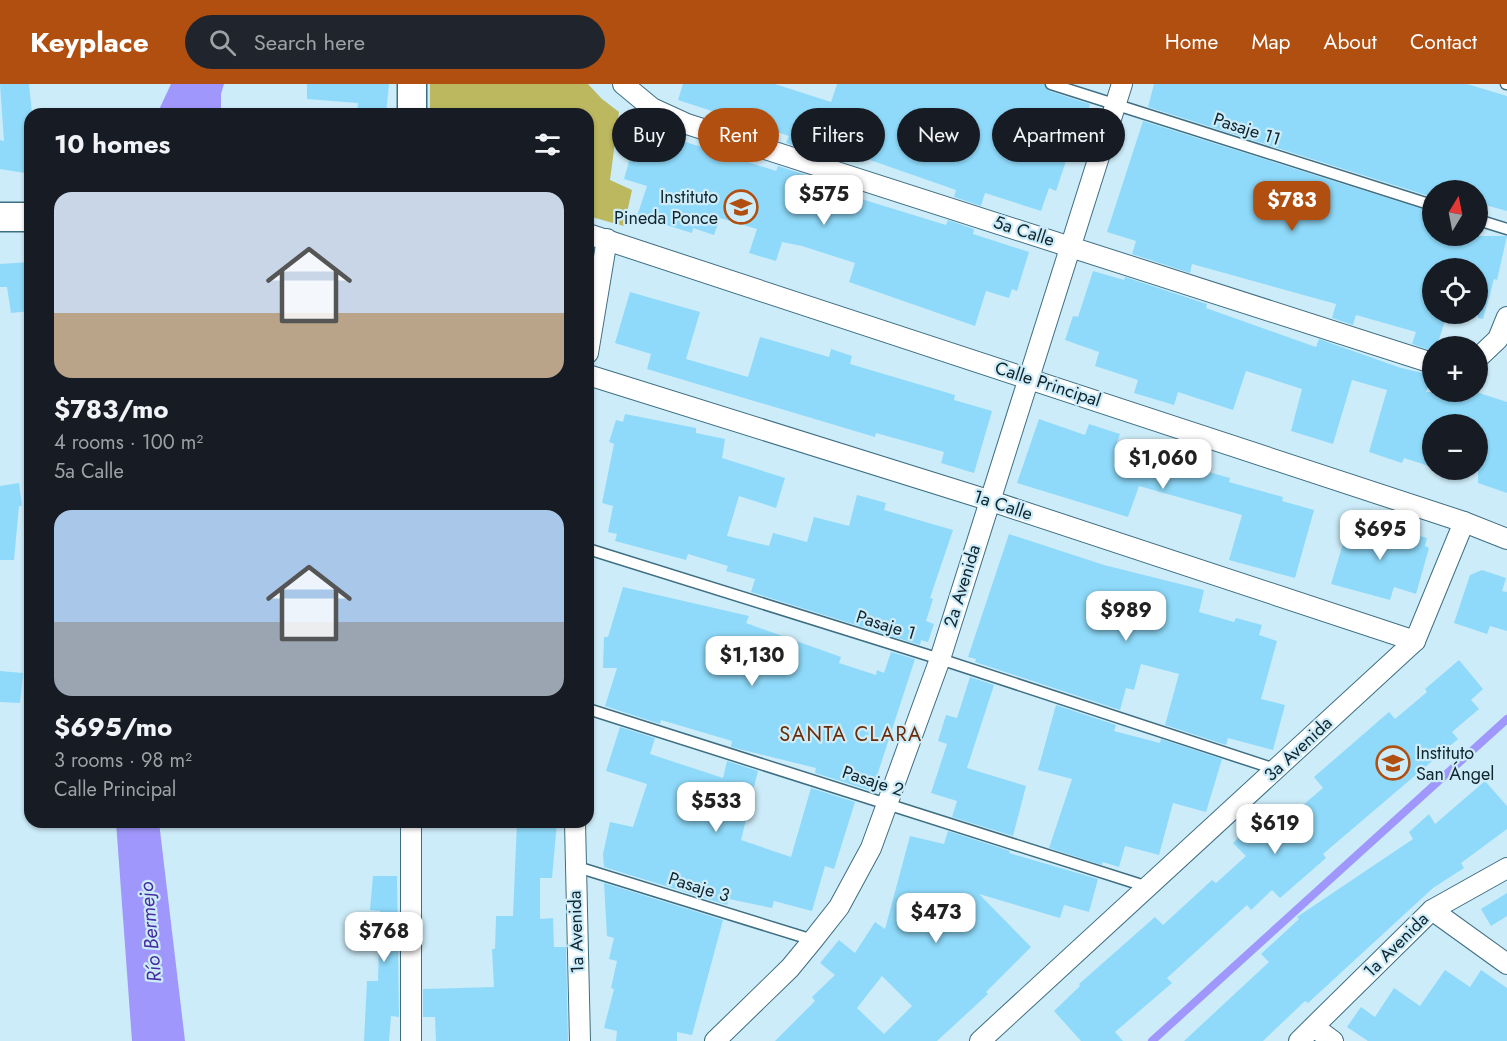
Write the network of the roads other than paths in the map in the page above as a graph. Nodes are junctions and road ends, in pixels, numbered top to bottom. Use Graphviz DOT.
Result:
graph roads {
  1 [pos="412,84"];
  2 [pos="623,84"];
  3 [pos="1051,84"];
  4 [pos="1122,84"];
  5 [pos="1116,104"];
  6 [pos="412,108"];
  7 [pos="1422,202"];
  8 [pos="0,217"];
  9 [pos="24,217"];
  10 [pos="1488,223"];
  11 [pos="1507,229"];
  12 [pos="598,236"];
  13 [pos="1070,246"];
  14 [pos="594,283"];
  15 [pos="1505,323"];
  16 [pos="1488,345"];
  17 [pos="1422,360"];
  18 [pos="594,377"];
  19 [pos="1028,378"];
  20 [pos="988,500"];
  21 [pos="1464,522"];
  22 [pos="1507,540"];
  23 [pos="594,551"];
  24 [pos="1415,641"];
  25 [pos="940,659"];
  26 [pos="594,711"];
  27 [pos="1275,769"];
  28 [pos="888,804"];
  29 [pos="411,828"];
  30 [pos="575,828"];
  31 [pos="574,866"];
  32 [pos="1507,868"];
  33 [pos="1148,887"];
  34 [pos="1432,910"];
  35 [pos="813,940"];
  36 [pos="1507,964"];
  37 [pos="1314,1027"];
  38 [pos="411,1041"];
  39 [pos="580,1041"];
  40 [pos="715,1041"];
  41 [pos="980,1041"];
  42 [pos="1299,1041"];
  43 [pos="1333,1041"];
  1 -- 6 [label="street"];
  2 -- 13 [label="street, 5a Calle"];
  3 -- 5 [label="lane, Pasaje 11"];
  4 -- 5 [label="street, 2a Avenida"];
  5 -- 7 [label="lane, Pasaje 11"];
  5 -- 13 [label="street, 2a Avenida"];
  8 -- 9 [label="street"];
  10 -- 11 [label="lane"];
  12 -- 14 [label="street"];
  12 -- 19 [label="street, Calle Principal"];
  13 -- 17 [label="street, 5a Calle"];
  13 -- 19 [label="street, 2a Avenida"];
  15 -- 16 [label="street"];
  18 -- 20 [label="street, 1a Calle"];
  19 -- 20 [label="street, 2a Avenida"];
  19 -- 21 [label="street, Calle Principal"];
  20 -- 24 [label="street, 1a Calle"];
  20 -- 25 [label="street, 2a Avenida"];
  21 -- 22 [label="street, Calle Principal"];
  21 -- 24 [label="street, 3a Avenida"];
  23 -- 25 [label="lane, Pasaje 1"];
  24 -- 27 [label="street, 3a Avenida"];
  25 -- 27 [label="lane, Pasaje 1"];
  25 -- 28 [label="street, 2a Avenida"];
  26 -- 28 [label="lane, Pasaje 2"];
  27 -- 33 [label="street, 3a Avenida"];
  28 -- 33 [label="lane, Pasaje 2"];
  28 -- 35 [label="street, 2a Avenida"];
  29 -- 38 [label="street"];
  30 -- 31 [label="street, 1a Avenida"];
  31 -- 35 [label="lane, Pasaje 3"];
  31 -- 39 [label="street, 1a Avenida"];
  32 -- 34 [label="street, 1a Avenida"];
  33 -- 41 [label="street, 3a Avenida"];
  34 -- 36 [label="street"];
  34 -- 37 [label="street, 1a Avenida"];
  35 -- 40 [label="street, 2a Avenida"];
  37 -- 42 [label="street, 1a Avenida"];
  37 -- 43 [label="street"];
}
